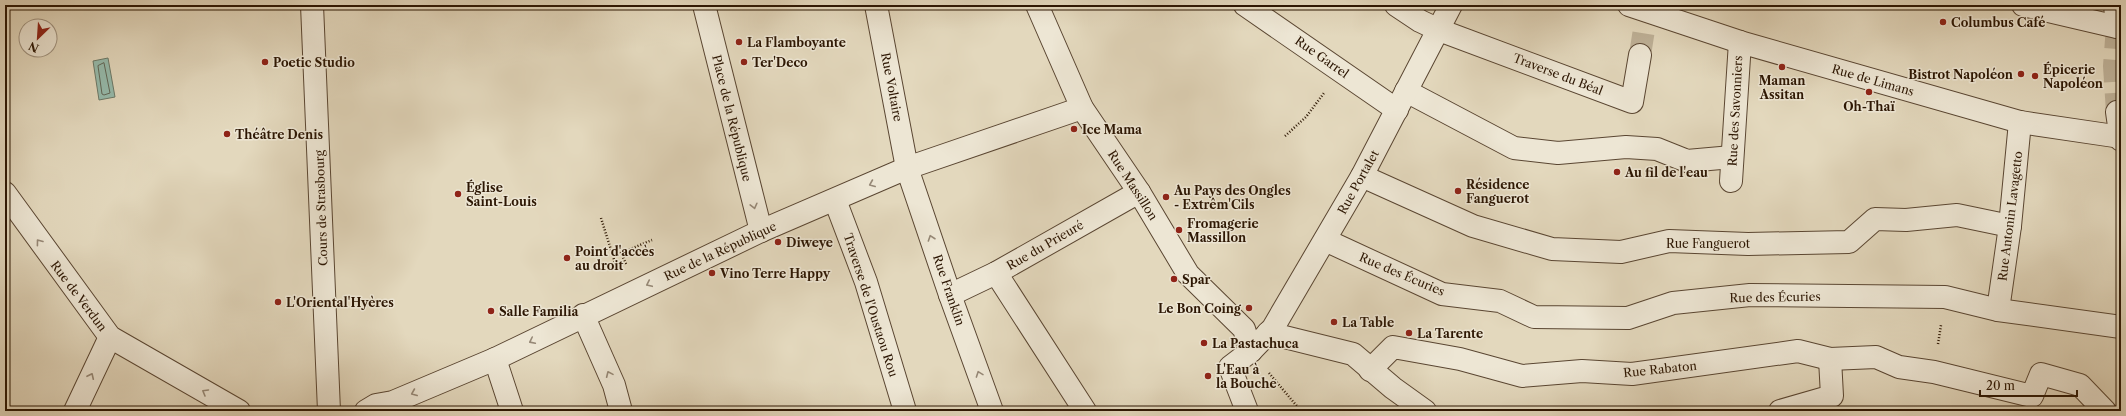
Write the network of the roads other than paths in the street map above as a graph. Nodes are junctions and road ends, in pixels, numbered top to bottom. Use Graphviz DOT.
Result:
graph roads {
  1 [pos="312,5"];
  2 [pos="704,5"];
  3 [pos="876,5"];
  4 [pos="1037,5"];
  5 [pos="1245,5"];
  6 [pos="1396,5"];
  7 [pos="1451,5"];
  8 [pos="2023,5"];
  9 [pos="2115,5"];
  10 [pos="1640,13"];
  11 [pos="2119,27"];
  12 [pos="1439,30"];
  13 [pos="1740,42"];
  14 [pos="1640,55"];
  15 [pos="1406,91"];
  16 [pos="1082,108"];
  17 [pos="1397,110"];
  18 [pos="2118,112"];
  19 [pos="2020,122"];
  20 [pos="2121,138"];
  21 [pos="1732,157"];
  22 [pos="907,168"];
  23 [pos="1362,176"];
  24 [pos="1731,181"];
  25 [pos="1139,192"];
  26 [pos="6,198"];
  27 [pos="835,200"];
  28 [pos="2010,226"];
  29 [pos="761,231"];
  30 [pos="1325,240"];
  31 [pos="996,273"];
  32 [pos="950,295"];
  33 [pos="1998,310"];
  34 [pos="583,315"];
  35 [pos="2121,327"];
  36 [pos="1268,333"];
  37 [pos="110,337"];
  38 [pos="1251,351"];
  39 [pos="495,359"];
  40 [pos="1830,359"];
  41 [pos="1370,370"];
  42 [pos="75,411"];
  43 [pos="239,411"];
  44 [pos="329,411"];
  45 [pos="366,411"];
  46 [pos="512,411"];
  47 [pos="621,411"];
  48 [pos="905,411"];
  49 [pos="992,411"];
  50 [pos="1085,411"];
  51 [pos="1247,411"];
  52 [pos="1425,411"];
  53 [pos="1780,411"];
  54 [pos="2105,411"];
  1 -- 44 [label="street, Cours de Strasbourg"];
  2 -- 29 [label="street, Place de la République, one-way"];
  3 -- 22 [label="street, Rue Voltaire"];
  4 -- 16 [label="street, Rue Massillon"];
  5 -- 17 [label="street, Rue Garrel"];
  6 -- 12 [label="street"];
  7 -- 12 [label="street, Rue Portalet"];
  8 -- 11 [label="street"];
  9 -- 11 [label="street"];
  10 -- 13 [label="street, Rue de Limans"];
  12 -- 14 [label="street, Traverse du Béal"];
  12 -- 15 [label="street, Rue Portalet"];
  13 -- 19 [label="street, Rue de Limans"];
  13 -- 21 [label="street, Rue des Savonniers"];
  15 -- 17 [label="street, Rue Portalet"];
  15 -- 21 [label="street"];
  16 -- 22 [label="street, Rue de la République"];
  16 -- 25 [label="street, Rue Massillon"];
  17 -- 23 [label="street, Rue Portalet"];
  18 -- 20 [label="street"];
  19 -- 20 [label="street, Rue de Limans"];
  19 -- 28 [label="street, Rue Antonin Lavagetto"];
  21 -- 24 [label="street, Rue des Savonniers"];
  22 -- 27 [label="street, Rue de la République, one-way"];
  32 -- 22 [label="street, Rue Franklin, one-way"];
  23 -- 28 [label="street, Rue Fanguerot"];
  23 -- 30 [label="street, Rue Portalet"];
  25 -- 31 [label="street, Rue du Prieuré"];
  25 -- 38 [label="street, Rue Massillon"];
  37 -- 26 [label="street, Rue de Verdun, one-way"];
  27 -- 29 [label="street, Rue de la République"];
  27 -- 48 [label="street, Traverse de l'Oustaou Rou"];
  28 -- 33 [label="street, Rue Antonin Lavagetto"];
  29 -- 34 [label="street, Rue de la République, one-way"];
  30 -- 33 [label="street, Rue des Écuries"];
  30 -- 36 [label="street, Rue Portalet"];
  31 -- 32 [label="street, Rue du Prieuré"];
  31 -- 50 [label="street"];
  49 -- 32 [label="street, Rue Franklin, one-way"];
  33 -- 35 [label="street, Rue des Écuries"];
  34 -- 39 [label="street, Rue de la République, one-way"];
  47 -- 34 [label="street, one-way"];
  36 -- 38 [label="street, Rue Portalet"];
  36 -- 41 [label="street"];
  42 -- 37 [label="street, one-way"];
  43 -- 37 [label="street, Rue de Verdun, one-way"];
  38 -- 51 [label="street, Rue Portalet"];
  39 -- 45 [label="street, Rue de la République, one-way"];
  39 -- 46 [label="street"];
  40 -- 41 [label="street, Rue Rabaton"];
  40 -- 53 [label="street"];
  40 -- 54 [label="street, Rue Rabaton"];
  41 -- 52 [label="street"];
}
